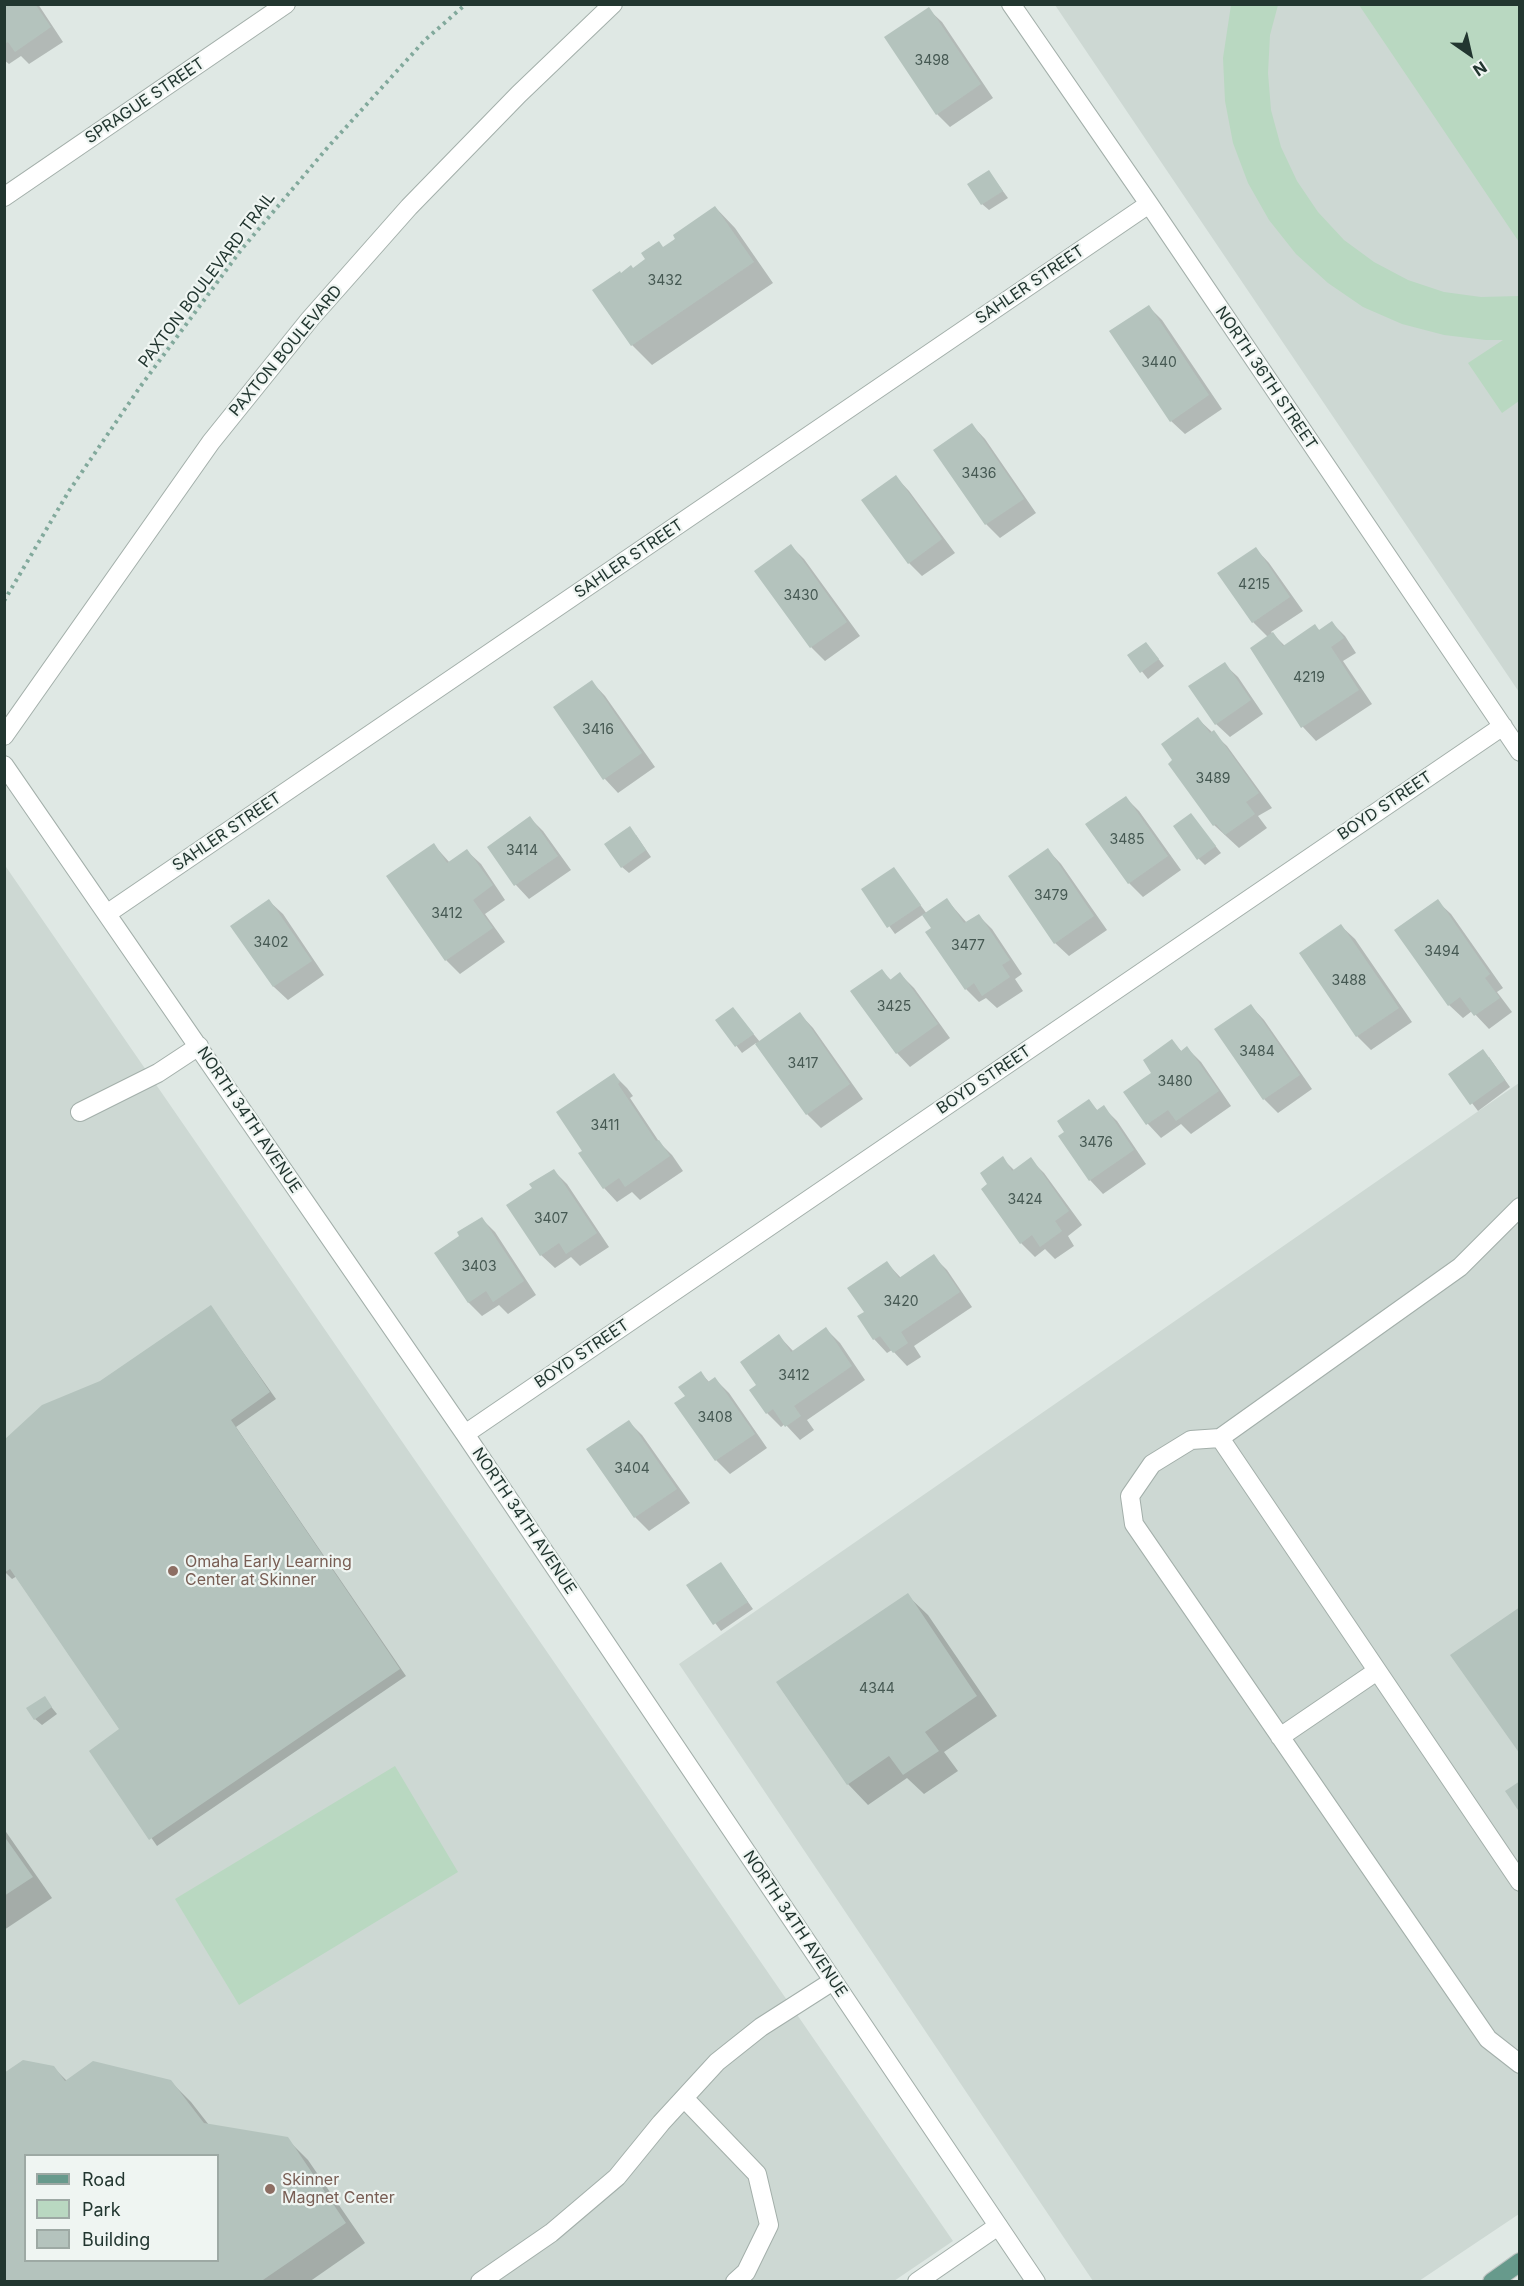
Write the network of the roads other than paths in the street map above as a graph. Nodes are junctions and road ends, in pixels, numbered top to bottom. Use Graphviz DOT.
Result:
graph roads {
  1 [pos="286,4"];
  2 [pos="613,4"];
  3 [pos="1011,4"];
  4 [pos="4,197"];
  5 [pos="1149,204"];
  6 [pos="1503,726"];
  7 [pos="4,736"];
  8 [pos="1520,752"];
  9 [pos="4,765"];
  10 [pos="108,913"];
  11 [pos="199,1046"];
  12 [pos="80,1112"];
  13 [pos="1520,1207"];
  14 [pos="465,1434"];
  15 [pos="1220,1438"];
  16 [pos="1377,1671"];
  17 [pos="1280,1737"];
  18 [pos="1520,1882"];
  19 [pos="832,1981"];
  20 [pos="1520,2064"];
  21 [pos="684,2098"];
  22 [pos="998,2226"];
  23 [pos="1520,2262"];
  24 [pos="480,2282"];
  25 [pos="735,2282"];
  26 [pos="917,2282"];
  27 [pos="1036,2282"];
  28 [pos="1492,2282"];
  1 -- 4 [label="street, SPRAGUE STREET"];
  2 -- 7 [label="street, PAXTON BOULEVARD"];
  3 -- 5 [label="street, NORTH 36TH STREET"];
  5 -- 6 [label="street, NORTH 36TH STREET"];
  5 -- 10 [label="street, SAHLER STREET"];
  6 -- 8 [label="street, NORTH 36TH STREET"];
  6 -- 14 [label="street, BOYD STREET"];
  9 -- 10 [label="street, NORTH 34TH AVENUE"];
  10 -- 11 [label="street, NORTH 34TH AVENUE"];
  11 -- 12 [label="street"];
  11 -- 14 [label="street, NORTH 34TH AVENUE"];
  13 -- 15 [label="street"];
  14 -- 19 [label="street, NORTH 34TH AVENUE"];
  15 -- 16 [label="street"];
  15 -- 17 [label="street"];
  16 -- 17 [label="street"];
  16 -- 18 [label="street"];
  17 -- 20 [label="street"];
  19 -- 21 [label="street"];
  19 -- 22 [label="street, NORTH 34TH AVENUE"];
  21 -- 24 [label="street"];
  21 -- 25 [label="street"];
  22 -- 26 [label="street"];
  22 -- 27 [label="street, NORTH 34TH AVENUE"];
  23 -- 28 [label="main road"];
}
